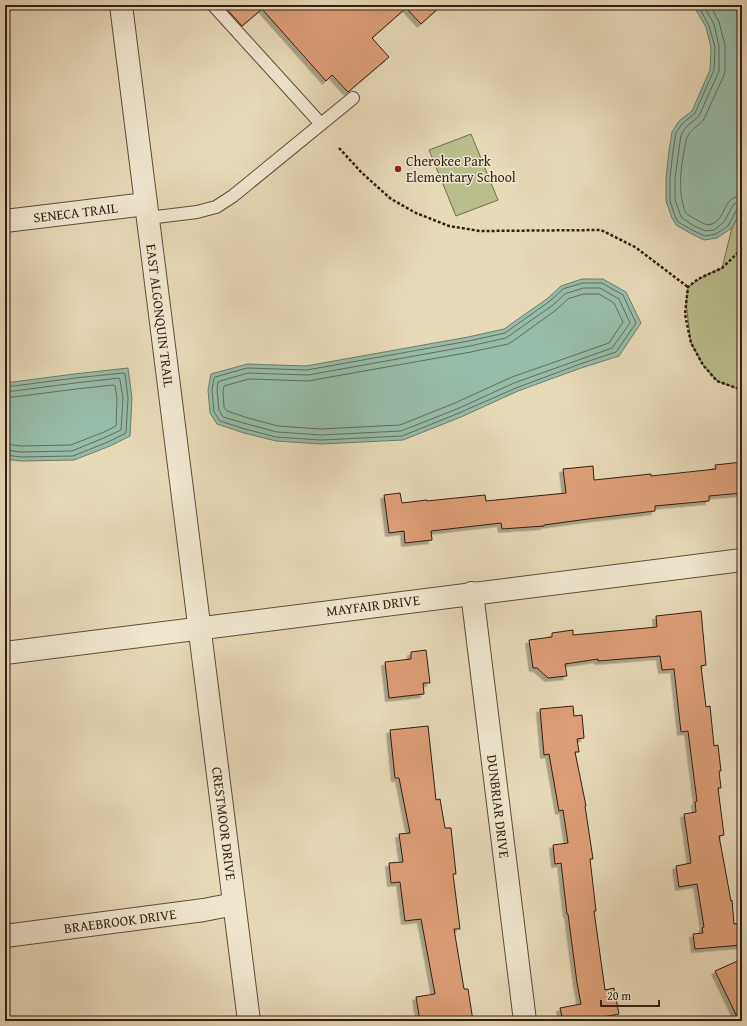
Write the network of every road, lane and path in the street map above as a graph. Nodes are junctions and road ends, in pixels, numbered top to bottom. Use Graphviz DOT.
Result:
graph roads {
  1 [pos="121,5"];
  2 [pos="213,5"];
  3 [pos="352,98"];
  4 [pos="321,124"];
  5 [pos="339,148"];
  6 [pos="147,211"];
  7 [pos="5,221"];
  8 [pos="742,249"];
  9 [pos="688,287"];
  10 [pos="742,390"];
  11 [pos="742,560"];
  12 [pos="472,593"];
  13 [pos="199,627"];
  14 [pos="5,653"];
  15 [pos="234,904"];
  16 [pos="5,936"];
  17 [pos="249,1021"];
  18 [pos="525,1021"];
  1 -- 6 [label="street, EAST ALGONQUIN TRAIL"];
  2 -- 4 [label="lane"];
  3 -- 4 [label="lane"];
  4 -- 6 [label="lane"];
  5 -- 9 [label="path"];
  6 -- 7 [label="street, SENECA TRAIL"];
  6 -- 13 [label="street, EAST ALGONQUIN TRAIL"];
  8 -- 9 [label="path"];
  9 -- 10 [label="path"];
  11 -- 12 [label="street, MAYFAIR DRIVE"];
  12 -- 13 [label="street, MAYFAIR DRIVE"];
  12 -- 18 [label="street, DUNBRIAR DRIVE"];
  13 -- 14 [label="street, MAYFAIR DRIVE"];
  13 -- 15 [label="street, CRESTMOOR DRIVE"];
  15 -- 16 [label="street, BRAEBROOK DRIVE"];
  15 -- 17 [label="street, CRESTMOOR DRIVE"];
}
